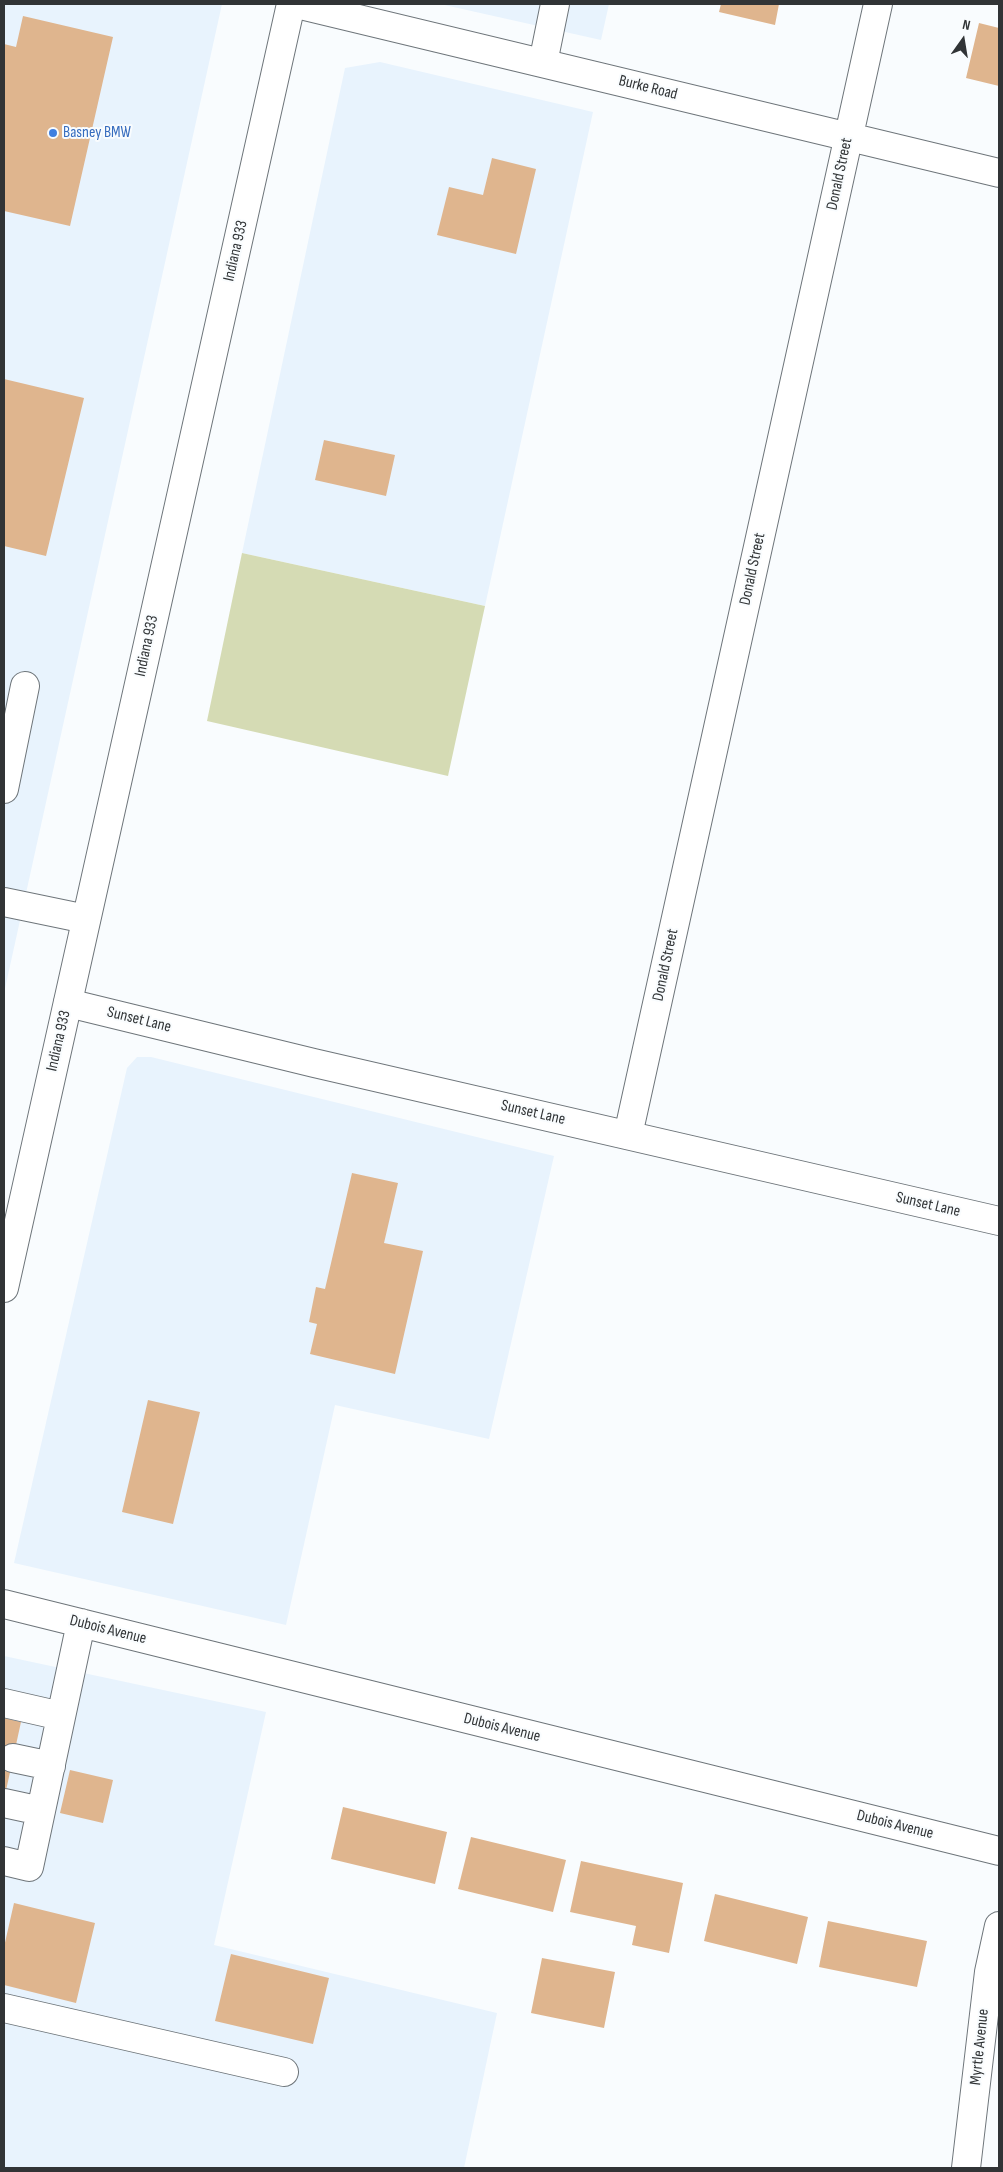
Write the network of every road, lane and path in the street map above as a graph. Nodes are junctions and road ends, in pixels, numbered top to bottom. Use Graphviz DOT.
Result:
graph roads {
  1 [pos="292,4"];
  2 [pos="296,4"];
  3 [pos="554,4"];
  4 [pos="878,4"];
  5 [pos="543,63"];
  6 [pos="848,137"];
  7 [pos="999,173"];
  8 [pos="25,686"];
  9 [pos="4,789"];
  10 [pos="4,902"];
  11 [pos="86,919"];
  12 [pos="68,1003"];
  13 [pos="628,1135"];
  14 [pos="999,1221"];
  15 [pos="4,1288"];
  16 [pos="4,1604"];
  17 [pos="81,1623"];
  18 [pos="4,1703"];
  19 [pos="61,1716"];
  20 [pos="13,1758"];
  21 [pos="51,1766"];
  22 [pos="4,1803"];
  23 [pos="41,1811"];
  24 [pos="999,1851"];
  25 [pos="4,1861"];
  26 [pos="999,1926"];
  27 [pos="4,2008"];
  28 [pos="284,2072"];
  29 [pos="966,2168"];
  1 -- 11 [label="street, Indiana 933"];
  2 -- 5 [label="street, Burke Road"];
  3 -- 5 [label="street"];
  4 -- 6 [label="street, Donald Street"];
  5 -- 6 [label="street, Burke Road"];
  6 -- 7 [label="street, Burke Road"];
  6 -- 13 [label="street, Donald Street"];
  8 -- 9 [label="street"];
  10 -- 11 [label="street"];
  11 -- 12 [label="street, Indiana 933"];
  12 -- 13 [label="street, Sunset Lane"];
  12 -- 15 [label="street, Indiana 933"];
  13 -- 14 [label="street, Sunset Lane"];
  16 -- 17 [label="street, Dubois Avenue"];
  17 -- 19 [label="street"];
  17 -- 24 [label="street, Dubois Avenue"];
  18 -- 19 [label="street"];
  19 -- 21 [label="street"];
  20 -- 21 [label="street"];
  21 -- 23 [label="street"];
  22 -- 23 [label="street"];
  23 -- 25 [label="street"];
  26 -- 29 [label="street, Myrtle Avenue"];
  27 -- 28 [label="street"];
}
